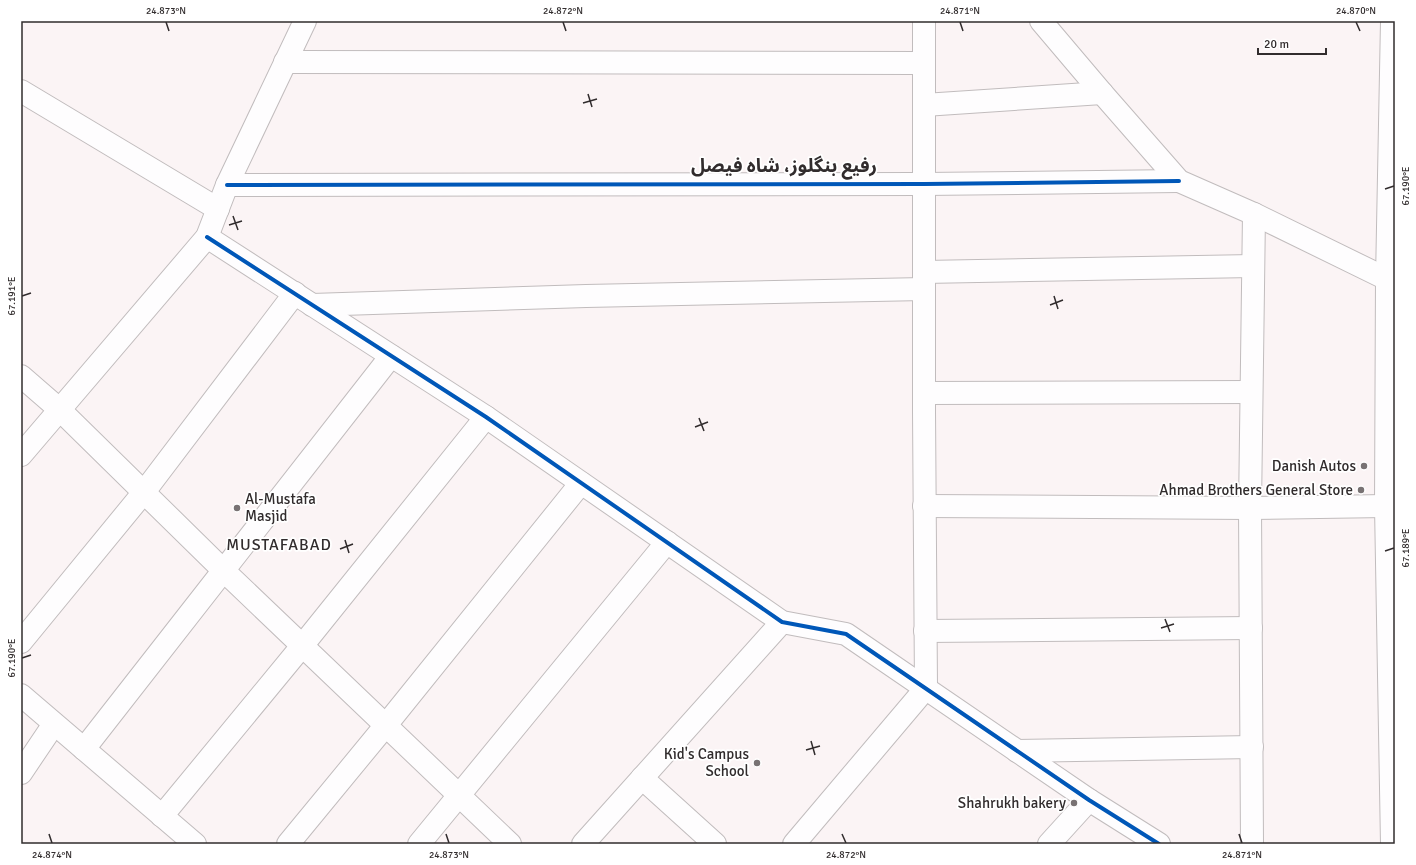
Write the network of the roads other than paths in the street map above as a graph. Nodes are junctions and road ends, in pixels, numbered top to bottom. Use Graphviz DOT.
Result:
graph roads {
  1 [pos="305,21"];
  2 [pos="924,21"];
  3 [pos="1041,21"];
  4 [pos="1392,21"];
  5 [pos="285,62"];
  6 [pos="924,63"];
  7 [pos="21,91"];
  8 [pos="1102,93"];
  9 [pos="924,105"];
  10 [pos="1179,181"];
  11 [pos="924,184"];
  12 [pos="227,185"];
  13 [pos="1392,204"];
  14 [pos="218,209"];
  15 [pos="1254,214"];
  16 [pos="207,237"];
  17 [pos="1253,266"];
  18 [pos="1387,279"];
  19 [pos="924,280"];
  20 [pos="303,299"];
  21 [pos="391,356"];
  22 [pos="21,376"];
  23 [pos="1252,392"];
  24 [pos="924,393"];
  25 [pos="59,409"];
  26 [pos="486,417"];
  27 [pos="21,455"];
  28 [pos="581,483"];
  29 [pos="144,492"];
  30 [pos="924,506"];
  31 [pos="1386,506"];
  32 [pos="1250,508"];
  33 [pos="666,542"];
  34 [pos="1391,560"];
  35 [pos="223,570"];
  36 [pos="782,622"];
  37 [pos="1251,628"];
  38 [pos="925,631"];
  39 [pos="21,642"];
  40 [pos="302,646"];
  41 [pos="926,688"];
  42 [pos="21,695"];
  43 [pos="54,724"];
  44 [pos="386,726"];
  45 [pos="1252,748"];
  46 [pos="84,749"];
  47 [pos="1017,751"];
  48 [pos="21,773"];
  49 [pos="642,778"];
  50 [pos="460,795"];
  51 [pos="1090,800"];
  52 [pos="162,816"];
  53 [pos="195,844"];
  54 [pos="288,844"];
  55 [pos="419,844"];
  56 [pos="510,844"];
  57 [pos="583,844"];
  58 [pos="715,844"];
  59 [pos="794,844"];
  60 [pos="1049,844"];
  61 [pos="1159,844"];
  62 [pos="1252,844"];
  63 [pos="1392,844"];
  1 -- 5 [label="street"];
  2 -- 6 [label="street"];
  3 -- 8 [label="street"];
  4 -- 13 [label="street"];
  5 -- 6 [label="street"];
  5 -- 12 [label="street"];
  6 -- 9 [label="street"];
  7 -- 14 [label="street"];
  8 -- 9 [label="street"];
  8 -- 10 [label="street"];
  9 -- 11 [label="street"];
  10 -- 11 [label="street"];
  10 -- 15 [label="street"];
  11 -- 12 [label="street"];
  11 -- 19 [label="street"];
  12 -- 14 [label="street"];
  13 -- 18 [label="street"];
  14 -- 16 [label="street"];
  15 -- 17 [label="street"];
  15 -- 18 [label="street"];
  16 -- 20 [label="street"];
  16 -- 25 [label="street"];
  17 -- 19 [label="street"];
  17 -- 23 [label="street"];
  18 -- 31 [label="street"];
  19 -- 20 [label="street"];
  19 -- 24 [label="street"];
  20 -- 21 [label="street"];
  20 -- 29 [label="street"];
  21 -- 26 [label="street"];
  21 -- 35 [label="street"];
  22 -- 25 [label="street"];
  23 -- 24 [label="street"];
  23 -- 32 [label="street"];
  24 -- 30 [label="street"];
  25 -- 27 [label="street"];
  25 -- 29 [label="street"];
  26 -- 28 [label="street"];
  26 -- 40 [label="street"];
  28 -- 33 [label="street"];
  28 -- 44 [label="street"];
  29 -- 35 [label="street"];
  29 -- 39 [label="street"];
  30 -- 32 [label="street"];
  30 -- 38 [label="street"];
  31 -- 32 [label="street"];
  31 -- 34 [label="street"];
  32 -- 37 [label="street"];
  33 -- 36 [label="street"];
  33 -- 50 [label="street"];
  34 -- 63 [label="street"];
  35 -- 40 [label="street"];
  35 -- 46 [label="street"];
  36 -- 41 [label="street"];
  36 -- 49 [label="street"];
  37 -- 38 [label="street"];
  37 -- 45 [label="street"];
  38 -- 41 [label="street"];
  40 -- 44 [label="street"];
  40 -- 52 [label="street"];
  41 -- 47 [label="street"];
  41 -- 59 [label="street"];
  42 -- 43 [label="street"];
  43 -- 46 [label="street"];
  43 -- 48 [label="street"];
  44 -- 50 [label="street"];
  44 -- 54 [label="street"];
  45 -- 47 [label="street"];
  45 -- 62 [label="street"];
  46 -- 52 [label="street"];
  47 -- 51 [label="street"];
  49 -- 57 [label="street"];
  49 -- 58 [label="street"];
  50 -- 55 [label="street"];
  50 -- 56 [label="street"];
  51 -- 60 [label="street"];
  51 -- 61 [label="street"];
  52 -- 53 [label="street"];
}
